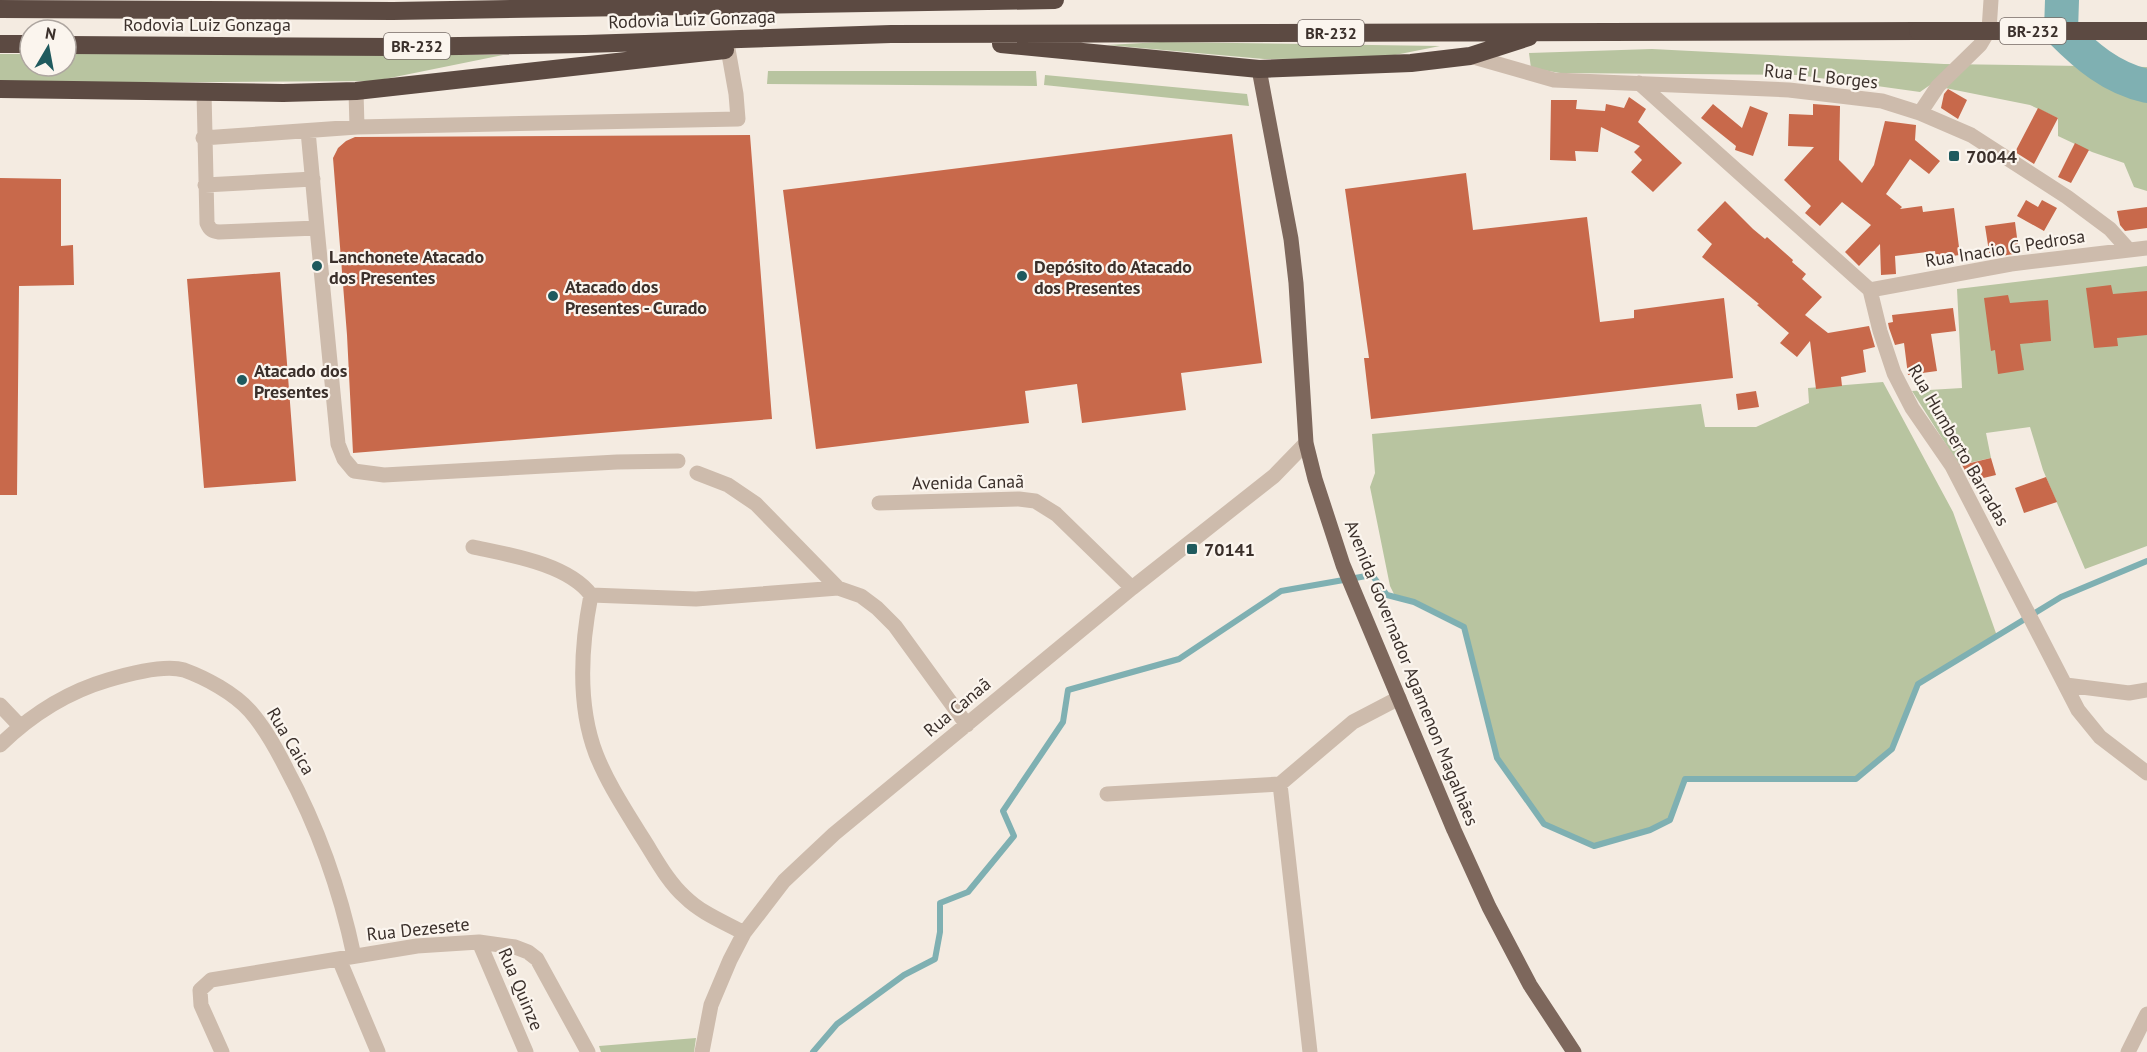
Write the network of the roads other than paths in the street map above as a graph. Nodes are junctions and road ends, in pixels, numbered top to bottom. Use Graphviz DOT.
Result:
graph roads {
  1 [pos="1055,0"];
  2 [pos="1991,0"];
  3 [pos="197,5"];
  4 [pos="393,5"];
  5 [pos="0,9"];
  6 [pos="1549,31"];
  7 [pos="2147,31"];
  8 [pos="891,34"];
  9 [pos="767,38"];
  10 [pos="0,44"];
  11 [pos="18,44"];
  12 [pos="78,45"];
  13 [pos="728,49"];
  14 [pos="1470,56"];
  15 [pos="1259,69"];
  16 [pos="1639,83"];
  17 [pos="0,89"];
  18 [pos="356,91"];
  19 [pos="204,92"];
  20 [pos="1920,113"];
  21 [pos="357,126"];
  22 [pos="308,131"];
  23 [pos="203,138"];
  24 [pos="313,178"];
  25 [pos="205,185"];
  26 [pos="317,228"];
  27 [pos="2147,248"];
  28 [pos="2128,249"];
  29 [pos="1870,290"];
  30 [pos="1306,443"];
  31 [pos="678,461"];
  32 [pos="697,473"];
  33 [pos="879,503"];
  34 [pos="473,547"];
  35 [pos="838,588"];
  36 [pos="1132,588"];
  37 [pos="591,595"];
  38 [pos="2066,685"];
  39 [pos="2147,690"];
  40 [pos="1399,698"];
  41 [pos="0,705"];
  42 [pos="966,725"];
  43 [pos="20,726"];
  44 [pos="0,745"];
  45 [pos="2147,773"];
  46 [pos="1280,784"];
  47 [pos="1107,794"];
  48 [pos="744,933"];
  49 [pos="479,942"];
  50 [pos="346,958"];
  51 [pos="2147,1014"];
  52 [pos="222,1052"];
  53 [pos="378,1052"];
  54 [pos="526,1052"];
  55 [pos="588,1052"];
  56 [pos="702,1052"];
  57 [pos="1310,1052"];
  58 [pos="1574,1052"];
  59 [pos="2128,1052"];
  1 -- 4 [label="highway, Rodovia Luiz Gonzaga / BR-232"];
  2 -- 20 [label="street"];
  3 -- 4 [label="highway, Rodovia Luiz Gonzaga / BR-232"];
  3 -- 5 [label="highway, Rodovia Luiz Gonzaga / BR-232"];
  6 -- 7 [label="highway, Rodovia Luiz Gonzaga / BR-232, bridge"];
  6 -- 8 [label="highway, Rodovia Luiz Gonzaga / BR-232"];
  6 -- 14 [label="highway"];
  8 -- 9 [label="highway, Rodovia Luiz Gonzaga / BR-232"];
  8 -- 15 [label="highway"];
  9 -- 12 [label="highway, Rodovia Luiz Gonzaga / BR-232"];
  9 -- 13 [label="highway"];
  10 -- 11 [label="highway"];
  13 -- 18 [label="highway"];
  13 -- 21 [label="street"];
  14 -- 15 [label="highway"];
  14 -- 16 [label="street, Rua E L Borges"];
  15 -- 30 [label="main road, Avenida Governador Agamenon Magalhães"];
  16 -- 20 [label="street, Rua E L Borges"];
  16 -- 29 [label="street"];
  17 -- 19 [label="highway"];
  18 -- 19 [label="highway"];
  18 -- 21 [label="street"];
  19 -- 23 [label="street"];
  20 -- 28 [label="street, Rua E L Borges"];
  21 -- 22 [label="street"];
  22 -- 23 [label="street"];
  22 -- 24 [label="street"];
  23 -- 25 [label="street"];
  24 -- 25 [label="street"];
  24 -- 26 [label="street"];
  25 -- 26 [label="street"];
  26 -- 31 [label="street"];
  27 -- 28 [label="street, Rua Inacio G Pedrosa"];
  28 -- 29 [label="street, Rua Inacio G Pedrosa"];
  29 -- 38 [label="street, Rua Humberto Barradas"];
  30 -- 36 [label="street, Rua Canaã"];
  30 -- 40 [label="main road, Avenida Governador Agamenon Magalhães"];
  32 -- 35 [label="street"];
  33 -- 36 [label="street, Avenida Canaã"];
  34 -- 37 [label="street"];
  35 -- 37 [label="street"];
  35 -- 42 [label="street"];
  36 -- 42 [label="street, Rua Canaã"];
  37 -- 48 [label="street"];
  38 -- 39 [label="street"];
  38 -- 45 [label="street, Rua Humberto Barradas"];
  40 -- 46 [label="street"];
  40 -- 58 [label="main road, Avenida Governador Agamenon Magalhães"];
  41 -- 43 [label="street"];
  42 -- 48 [label="street, Rua Canaã"];
  43 -- 44 [label="street, Rua Caica"];
  43 -- 50 [label="street, Rua Caica"];
  46 -- 47 [label="street"];
  46 -- 57 [label="street"];
  48 -- 56 [label="street, Rua Canaã"];
  49 -- 50 [label="street, Rua Dezesete"];
  49 -- 54 [label="street, Rua Quinze"];
  49 -- 55 [label="street, Rua Dezesete"];
  50 -- 52 [label="street, Rua Dezesete"];
  50 -- 53 [label="street, Rua Caica"];
  51 -- 59 [label="street"];
}
